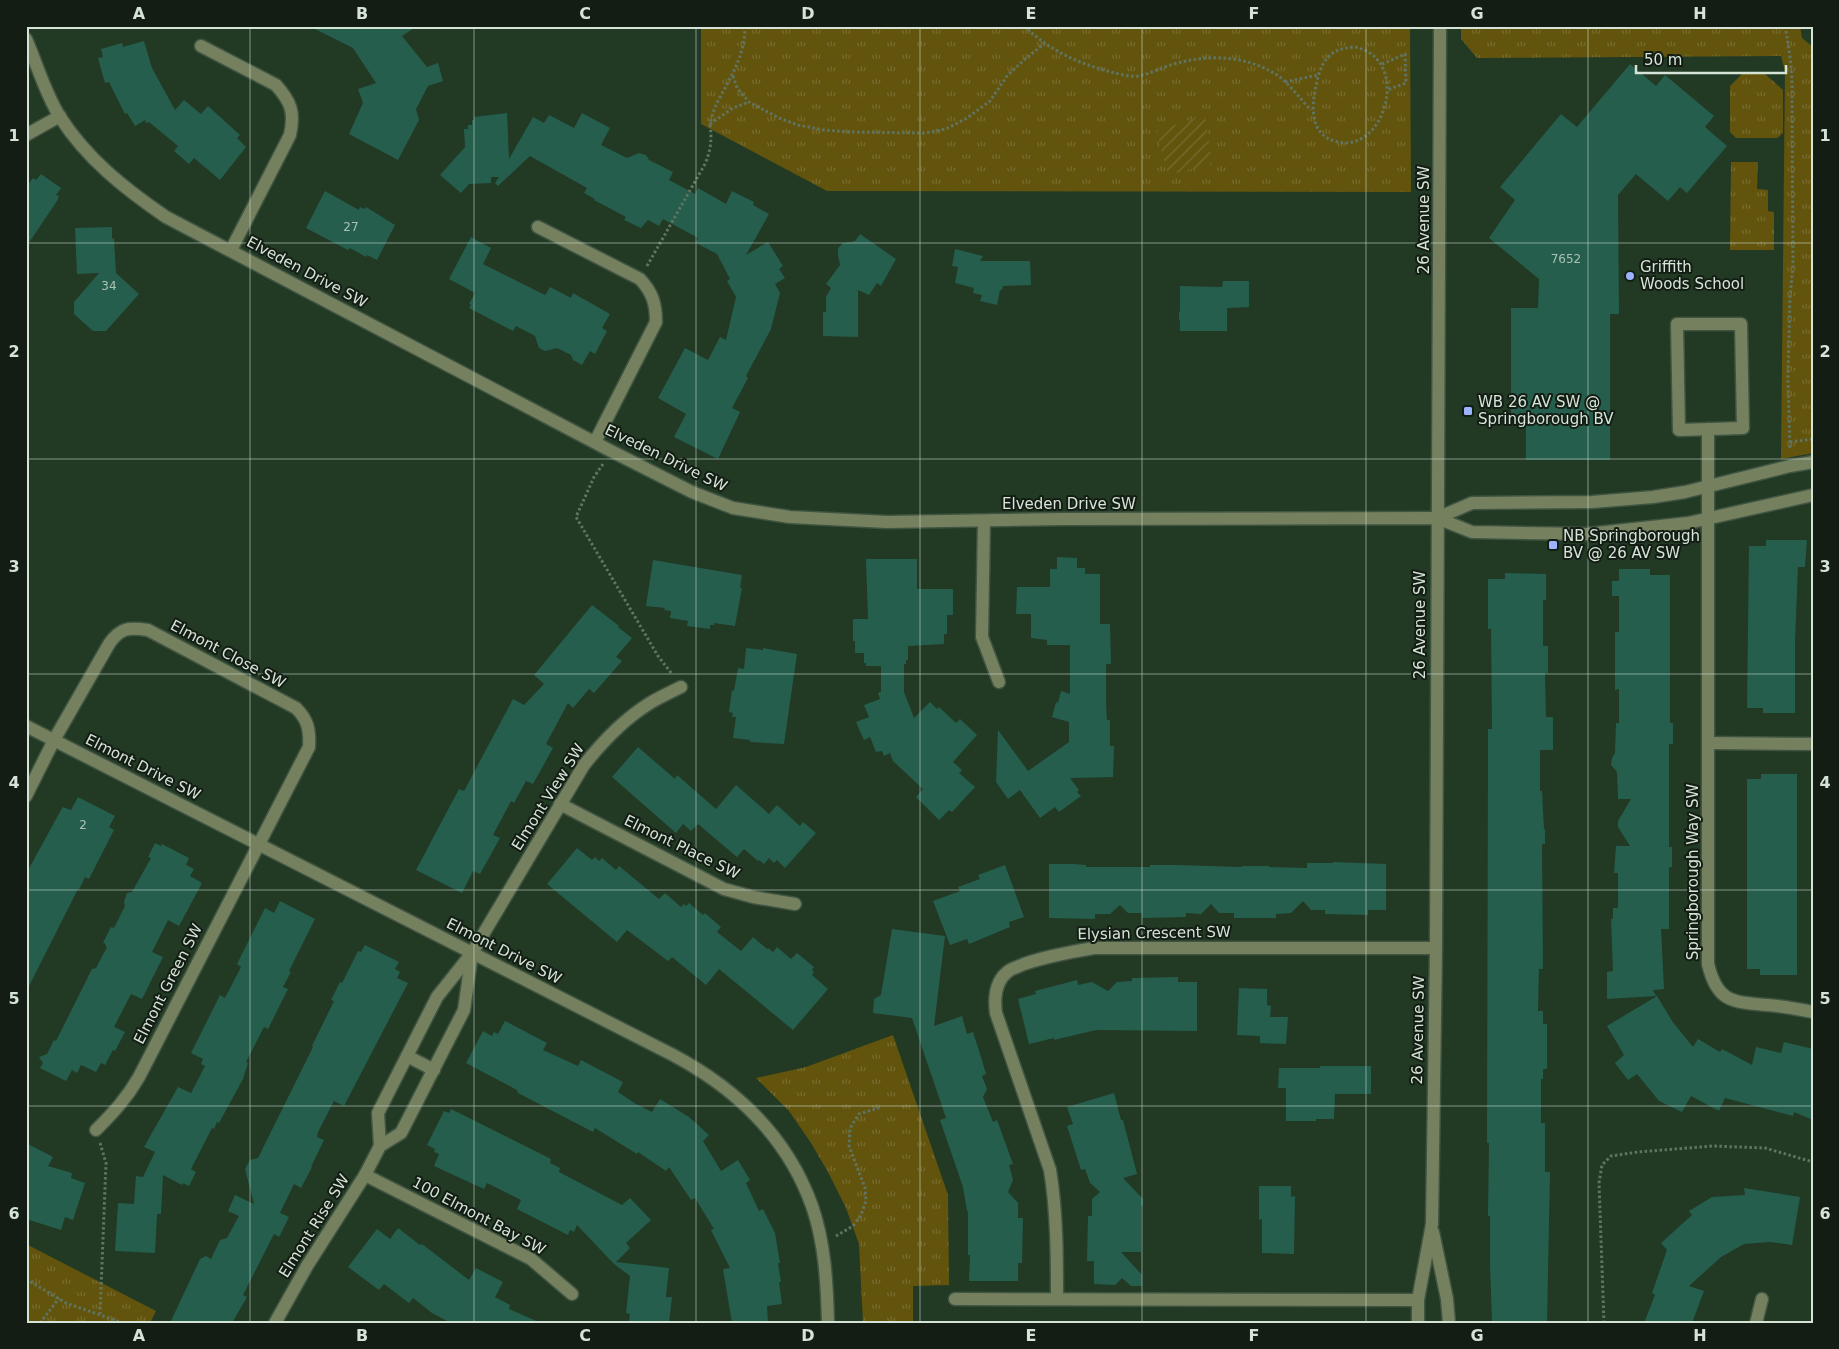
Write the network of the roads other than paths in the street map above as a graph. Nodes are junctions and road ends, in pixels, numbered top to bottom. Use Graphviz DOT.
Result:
graph roads {
  1 [pos="1440,26"];
  2 [pos="26,38"];
  3 [pos="201,46"];
  4 [pos="60,116"];
  5 [pos="26,135"];
  6 [pos="538,227"];
  7 [pos="231,250"];
  8 [pos="1708,429"];
  9 [pos="595,442"];
  10 [pos="1813,462"];
  11 [pos="1708,486"];
  12 [pos="1813,495"];
  13 [pos="1437,518"];
  14 [pos="1708,518"];
  15 [pos="984,521"];
  16 [pos="999,682"];
  17 [pos="681,687"];
  18 [pos="26,726"];
  19 [pos="54,740"];
  20 [pos="1709,743"];
  21 [pos="1813,744"];
  22 [pos="26,796"];
  23 [pos="560,804"];
  24 [pos="258,844"];
  25 [pos="795,904"];
  26 [pos="1436,948"];
  27 [pos="472,953"];
  28 [pos="1813,1012"];
  29 [pos="407,1056"];
  30 [pos="434,1070"];
  31 [pos="96,1130"];
  32 [pos="380,1146"];
  33 [pos="365,1175"];
  34 [pos="1432,1224"];
  35 [pos="572,1294"];
  36 [pos="955,1298"];
  37 [pos="1762,1298"];
  38 [pos="1057,1299"];
  39 [pos="1418,1300"];
  40 [pos="275,1323"];
  41 [pos="828,1323"];
  42 [pos="1418,1323"];
  43 [pos="1449,1323"];
  44 [pos="1756,1323"];
  1 -- 13 [label="street, 26 Avenue SW"];
  2 -- 4 [label="street, Elveden Drive SW"];
  3 -- 7 [label="street"];
  4 -- 5 [label="street"];
  4 -- 7 [label="street, Elveden Drive SW"];
  6 -- 9 [label="street"];
  7 -- 9 [label="street, Elveden Drive SW"];
  8 -- 8 [label="street"];
  8 -- 11 [label="street, Springborough Way SW"];
  9 -- 15 [label="street, Elveden Drive SW"];
  10 -- 11 [label="street"];
  11 -- 13 [label="street"];
  11 -- 14 [label="street, Springborough Way SW"];
  12 -- 14 [label="street"];
  13 -- 14 [label="street"];
  13 -- 15 [label="street, Elveden Drive SW"];
  13 -- 26 [label="street, 26 Avenue SW"];
  14 -- 20 [label="street, Springborough Way SW"];
  15 -- 16 [label="street"];
  17 -- 23 [label="street, Elmont View SW"];
  18 -- 19 [label="street, Elmont Drive SW"];
  19 -- 22 [label="street"];
  19 -- 24 [label="street, Elmont Drive SW"];
  19 -- 24 [label="street, Elmont Close SW"];
  20 -- 21 [label="street"];
  20 -- 28 [label="street, Springborough Way SW"];
  23 -- 25 [label="street, Elmont Place SW"];
  23 -- 27 [label="street, Elmont View SW"];
  24 -- 27 [label="street, Elmont Drive SW"];
  24 -- 31 [label="street, Elmont Green SW"];
  26 -- 34 [label="street, 26 Avenue SW"];
  26 -- 38 [label="street, Elysian Crescent SW"];
  27 -- 29 [label="street"];
  27 -- 30 [label="street"];
  27 -- 41 [label="street, Elmont Drive SW"];
  29 -- 30 [label="street"];
  29 -- 32 [label="street"];
  30 -- 32 [label="street"];
  32 -- 33 [label="street, Elmont Rise SW"];
  33 -- 35 [label="street, 100 Elmont Bay SW"];
  33 -- 40 [label="street, Elmont Rise SW"];
  34 -- 39 [label="street, 26 Avenue SW"];
  34 -- 43 [label="street, 26 Avenue SW"];
  36 -- 38 [label="street"];
  37 -- 44 [label="street"];
  38 -- 39 [label="street"];
  39 -- 42 [label="street, 26 Avenue SW"];
}
